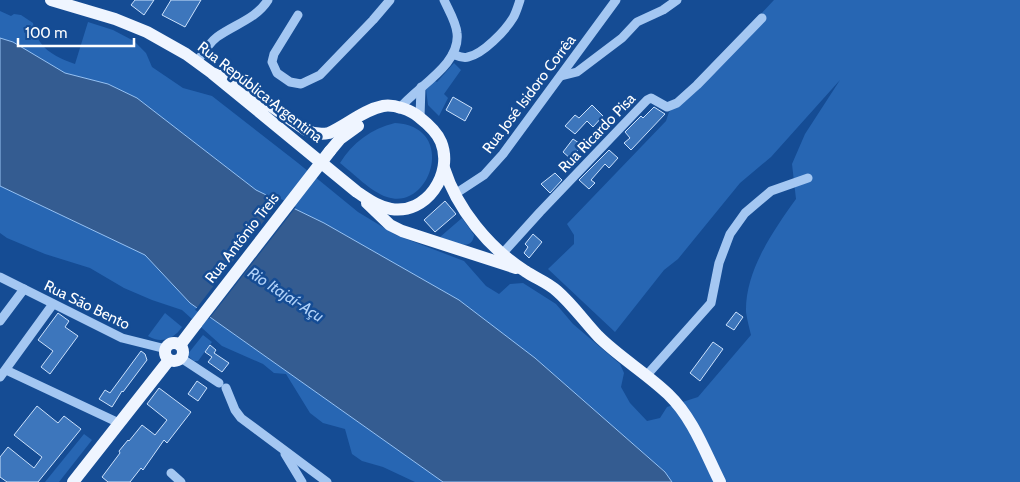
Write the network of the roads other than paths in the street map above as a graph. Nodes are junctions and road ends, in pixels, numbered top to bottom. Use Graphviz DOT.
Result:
graph roads {
  1 [pos="51,0"];
  2 [pos="268,0"];
  3 [pos="390,0"];
  4 [pos="520,0"];
  5 [pos="616,0"];
  6 [pos="677,0"];
  7 [pos="448,2"];
  8 [pos="298,15"];
  9 [pos="762,18"];
  10 [pos="453,54"];
  11 [pos="197,62"];
  12 [pos="212,73"];
  13 [pos="560,76"];
  14 [pos="421,88"];
  15 [pos="399,109"];
  16 [pos="420,117"];
  17 [pos="444,168"];
  18 [pos="808,178"];
  19 [pos="358,192"];
  20 [pos="455,194"];
  21 [pos="485,237"];
  22 [pos="466,253"];
  23 [pos="502,254"];
  24 [pos="524,271"];
  25 [pos="0,277"];
  26 [pos="24,289"];
  27 [pos="53,304"];
  28 [pos="0,321"];
  29 [pos="174,353"];
  30 [pos="3,374"];
  31 [pos="646,376"];
  32 [pos="119,423"];
  33 [pos="283,450"];
  34 [pos="171,473"];
  35 [pos="72,482"];
  36 [pos="181,482"];
  37 [pos="302,482"];
  38 [pos="327,482"];
  39 [pos="720,482"];
  1 -- 11 [label="main road, Rua República Argentina"];
  2 -- 11 [label="street"];
  3 -- 8 [label="street"];
  4 -- 10 [label="street"];
  5 -- 13 [label="street, Rua José Isidoro Corrêa"];
  6 -- 13 [label="street"];
  7 -- 10 [label="street"];
  9 -- 23 [label="street, Rua Ricardo Pisa"];
  10 -- 14 [label="street"];
  11 -- 12 [label="main road, Rua República Argentina"];
  12 -- 15 [label="main road"];
  12 -- 19 [label="main road, Rua República Argentina"];
  13 -- 20 [label="street, Rua José Isidoro Corrêa"];
  14 -- 15 [label="street"];
  14 -- 16 [label="street"];
  15 -- 16 [label="main road"];
  15 -- 29 [label="main road, Rua Antônio Treis, bridge"];
  16 -- 17 [label="main road"];
  17 -- 19 [label="main road"];
  17 -- 20 [label="main road"];
  18 -- 31 [label="street"];
  19 -- 22 [label="main road"];
  20 -- 21 [label="main road"];
  21 -- 22 [label="main road"];
  21 -- 23 [label="main road"];
  22 -- 24 [label="main road"];
  23 -- 24 [label="main road"];
  24 -- 31 [label="main road"];
  25 -- 26 [label="street, Rua São Bento"];
  26 -- 27 [label="street, Rua São Bento"];
  26 -- 28 [label="street"];
  27 -- 29 [label="street, Rua São Bento"];
  27 -- 30 [label="street"];
  29 -- 32 [label="main road, Rua Antônio Treis"];
  29 -- 33 [label="street"];
  30 -- 32 [label="street"];
  31 -- 39 [label="main road"];
  32 -- 35 [label="main road, Rua Antônio Treis"];
  33 -- 37 [label="street"];
  33 -- 38 [label="street"];
  34 -- 36 [label="street"];
}
